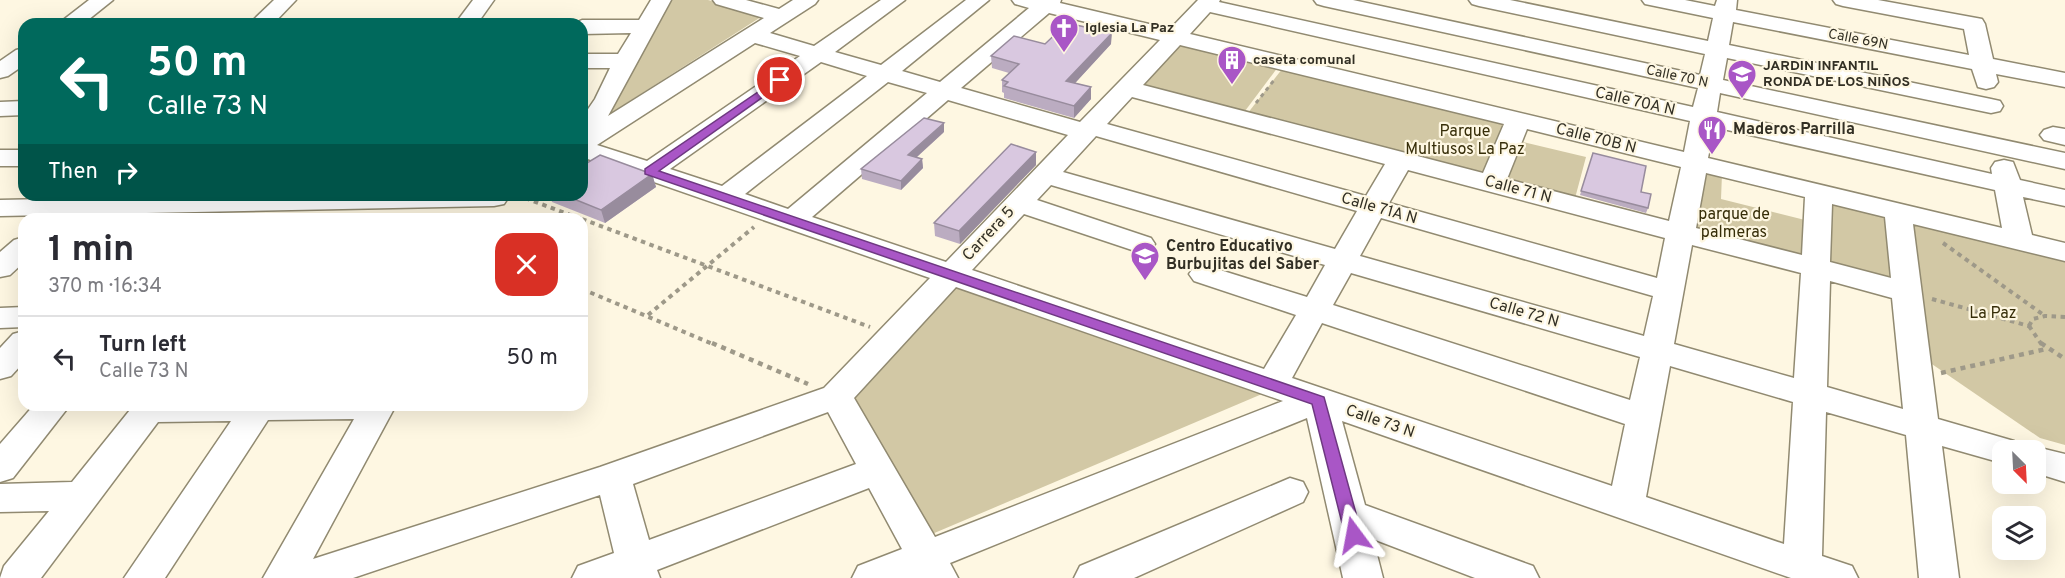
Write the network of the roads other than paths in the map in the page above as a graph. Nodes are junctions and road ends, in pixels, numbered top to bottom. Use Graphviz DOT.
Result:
graph roads {
  1 [pos="102,0"];
  2 [pos="116,0"];
  3 [pos="286,0"];
  4 [pos="484,0"];
  5 [pos="661,0"];
  6 [pos="723,0"];
  7 [pos="808,0"];
  8 [pos="895,0"];
  9 [pos="979,0"];
  10 [pos="1118,0"];
  11 [pos="1324,0"];
  12 [pos="1465,0"];
  13 [pos="1479,0"];
  14 [pos="1652,0"];
  15 [pos="1843,0"];
  16 [pos="1039,2"];
  17 [pos="1208,3"];
  18 [pos="1725,7"];
  19 [pos="1934,9"];
  20 [pos="782,16"];
  21 [pos="77,18"];
  22 [pos="266,18"];
  23 [pos="470,18"];
  24 [pos="1098,18"];
  25 [pos="646,26"];
  26 [pos="588,27"];
  27 [pos="1449,27"];
  28 [pos="752,35"];
  29 [pos="1175,37"];
  30 [pos="1717,49"];
  31 [pos="818,54"];
  32 [pos="1432,56"];
  33 [pos="588,61"];
  34 [pos="626,61"];
  35 [pos="1982,64"];
  36 [pos="884,73"];
  37 [pos="2065,80"];
  38 [pos="1710,84"];
  39 [pos="1128,88"];
  40 [pos="944,91"];
  41 [pos="1410,94"];
  42 [pos="588,99"];
  43 [pos="607,99"];
  44 [pos="1991,106"];
  45 [pos="18,108"];
  46 [pos="0,109"];
  47 [pos="1703,117"];
  48 [pos="1518,120"];
  49 [pos="588,128"];
  50 [pos="1088,130"];
  51 [pos="588,138"];
  52 [pos="2000,147"];
  53 [pos="588,150"];
  54 [pos="0,158"];
  55 [pos="18,158"];
  56 [pos="1401,159"];
  57 [pos="2065,161"];
  58 [pos="1694,163"];
  59 [pos="650,172"];
  60 [pos="1044,175"];
  61 [pos="1492,183"];
  62 [pos="2007,185"];
  63 [pos="1819,193"];
  64 [pos="725,197"];
  65 [pos="2065,198"];
  66 [pos="497,202"];
  67 [pos="1018,203"];
  68 [pos="309,205"];
  69 [pos="65,207"];
  70 [pos="1373,207"];
  71 [pos="0,208"];
  72 [pos="1898,212"];
  73 [pos="781,217"];
  74 [pos="1680,232"];
  75 [pos="2019,241"];
  76 [pos="1142,244"];
  77 [pos="2065,253"];
  78 [pos="1342,261"];
  79 [pos="1816,268"];
  80 [pos="951,274"];
  81 [pos="1204,274"];
  82 [pos="1669,291"];
  83 [pos="1908,292"];
  84 [pos="1315,310"];
  85 [pos="18,317"];
  86 [pos="0,318"];
  87 [pos="18,348"];
  88 [pos="1657,351"];
  89 [pos="0,368"];
  90 [pos="1272,384"];
  91 [pos="1810,395"];
  92 [pos="836,396"];
  93 [pos="1319,400"];
  94 [pos="48,411"];
  95 [pos="149,411"];
  96 [pos="256,411"];
  97 [pos="376,411"];
  98 [pos="1644,417"];
  99 [pos="1922,427"];
  100 [pos="1992,447"];
  101 [pos="2046,463"];
  102 [pos="0,468"];
  103 [pos="2065,468"];
  104 [pos="879,470"];
  105 [pos="613,477"];
  106 [pos="1290,492"];
  107 [pos="82,496"];
  108 [pos="0,498"];
  109 [pos="1626,506"];
  110 [pos="1349,514"];
  111 [pos="1802,566"];
  112 [pos="932,567"];
  113 [pos="638,570"];
  114 [pos="18,578"];
  115 [pos="144,578"];
  116 [pos="283,578"];
  117 [pos="304,578"];
  118 [pos="592,578"];
  119 [pos="872,578"];
  120 [pos="1094,578"];
  121 [pos="1363,578"];
  122 [pos="1519,578"];
  123 [pos="1838,578"];
  124 [pos="1939,578"];
  1 -- 2 [label="street"];
  1 -- 21 [label="street"];
  3 -- 22 [label="street"];
  4 -- 23 [label="street"];
  5 -- 25 [label="street"];
  6 -- 20 [label="street"];
  7 -- 20 [label="street"];
  8 -- 31 [label="street"];
  9 -- 36 [label="street"];
  10 -- 24 [label="street"];
  11 -- 27 [label="street, Calle 70 N"];
  12 -- 27 [label="street"];
  13 -- 30 [label="street"];
  14 -- 18 [label="street, Calle 69N"];
  15 -- 19 [label="street"];
  16 -- 24 [label="street, Calle 70B N"];
  16 -- 40 [label="street"];
  17 -- 29 [label="street, Carrera 5"];
  17 -- 32 [label="street, Calle 70A N"];
  18 -- 30 [label="street"];
  18 -- 35 [label="street, Calle 69N"];
  19 -- 35 [label="street"];
  20 -- 28 [label="street"];
  24 -- 29 [label="street, Calle 70B N"];
  25 -- 26 [label="street"];
  25 -- 34 [label="street"];
  27 -- 32 [label="street"];
  27 -- 38 [label="street, Calle 70 N"];
  28 -- 31 [label="street, Calle 71A N"];
  28 -- 51 [label="street"];
  29 -- 39 [label="street, Carrera 5"];
  29 -- 41 [label="street, Calle 70B N"];
  30 -- 38 [label="street"];
  30 -- 44 [label="street"];
  31 -- 36 [label="street, Calle 71A N"];
  31 -- 59 [label="street"];
  32 -- 41 [label="street"];
  32 -- 47 [label="street, Calle 70A N"];
  33 -- 34 [label="street"];
  34 -- 43 [label="street"];
  35 -- 37 [label="street, Calle 69N"];
  35 -- 44 [label="street"];
  36 -- 40 [label="street, Calle 71A N"];
  36 -- 64 [label="street"];
  38 -- 47 [label="street"];
  38 -- 52 [label="street, Calle 70 N"];
  39 -- 50 [label="street, Carrera 5"];
  39 -- 56 [label="street, Calle 71 N"];
  40 -- 50 [label="street, Calle 71A N"];
  40 -- 73 [label="street"];
  41 -- 48 [label="street, Calle 70B N"];
  42 -- 43 [label="street"];
  43 -- 49 [label="street"];
  44 -- 52 [label="street"];
  45 -- 46 [label="street"];
  47 -- 58 [label="street"];
  47 -- 62 [label="street, Calle 70A N"];
  48 -- 58 [label="street, Calle 70B N"];
  48 -- 61 [label="street"];
  50 -- 60 [label="street, Carrera 5"];
  50 -- 70 [label="street, Calle 71A N"];
  52 -- 57 [label="street, Calle 70 N"];
  52 -- 62 [label="street"];
  53 -- 59 [label="street, Calle 73 N"];
  54 -- 55 [label="street"];
  56 -- 61 [label="street, Calle 71 N"];
  56 -- 70 [label="street"];
  58 -- 63 [label="street, Calle 70B N"];
  58 -- 74 [label="street"];
  59 -- 64 [label="street, Calle 73 N"];
  60 -- 67 [label="street, Carrera 5"];
  60 -- 78 [label="street, Calle 72 N"];
  61 -- 74 [label="street, Calle 71 N"];
  62 -- 65 [label="street, Calle 70A N"];
  62 -- 75 [label="street"];
  63 -- 72 [label="street, Calle 70B N"];
  63 -- 79 [label="street"];
  64 -- 73 [label="street, Calle 73 N"];
  66 -- 68 [label="street"];
  67 -- 76 [label="street"];
  67 -- 80 [label="street, Carrera 5"];
  68 -- 69 [label="street"];
  69 -- 71 [label="street"];
  70 -- 78 [label="street"];
  70 -- 82 [label="street, Calle 71A N"];
  72 -- 75 [label="street, Calle 70B N"];
  72 -- 83 [label="street"];
  73 -- 80 [label="street, Calle 73 N"];
  74 -- 79 [label="street, Calle 71 N"];
  74 -- 82 [label="street"];
  75 -- 77 [label="street, Calle 70B N"];
  78 -- 84 [label="street"];
  78 -- 88 [label="street, Calle 72 N"];
  79 -- 83 [label="street, Calle 71 N"];
  79 -- 91 [label="street"];
  80 -- 90 [label="street, Calle 73 N"];
  80 -- 92 [label="street, Carrera 5"];
  81 -- 84 [label="street"];
  82 -- 88 [label="street"];
  83 -- 99 [label="street"];
  84 -- 90 [label="street"];
  84 -- 98 [label="street"];
  85 -- 86 [label="street"];
  87 -- 89 [label="street"];
  88 -- 91 [label="street, Calle 72 N"];
  88 -- 98 [label="street"];
  90 -- 93 [label="street, Calle 73 N"];
  91 -- 99 [label="street, Calle 72 N"];
  91 -- 111 [label="street"];
  92 -- 104 [label="street"];
  92 -- 105 [label="street"];
  93 -- 109 [label="street, Calle 73 N"];
  93 -- 110 [label="street"];
  93 -- 112 [label="street"];
  94 -- 102 [label="street"];
  95 -- 107 [label="street"];
  96 -- 115 [label="street"];
  97 -- 116 [label="street"];
  98 -- 109 [label="street"];
  99 -- 100 [label="street, Calle 72 N"];
  99 -- 124 [label="street"];
  101 -- 103 [label="street"];
  104 -- 112 [label="street"];
  104 -- 113 [label="street"];
  105 -- 113 [label="street"];
  105 -- 117 [label="street"];
  106 -- 120 [label="street"];
  107 -- 108 [label="street"];
  107 -- 114 [label="street"];
  109 -- 111 [label="street, Calle 73 N"];
  110 -- 121 [label="street"];
  110 -- 122 [label="street"];
  111 -- 123 [label="street, Calle 73 N"];
  112 -- 119 [label="street"];
  113 -- 118 [label="street"];
}
